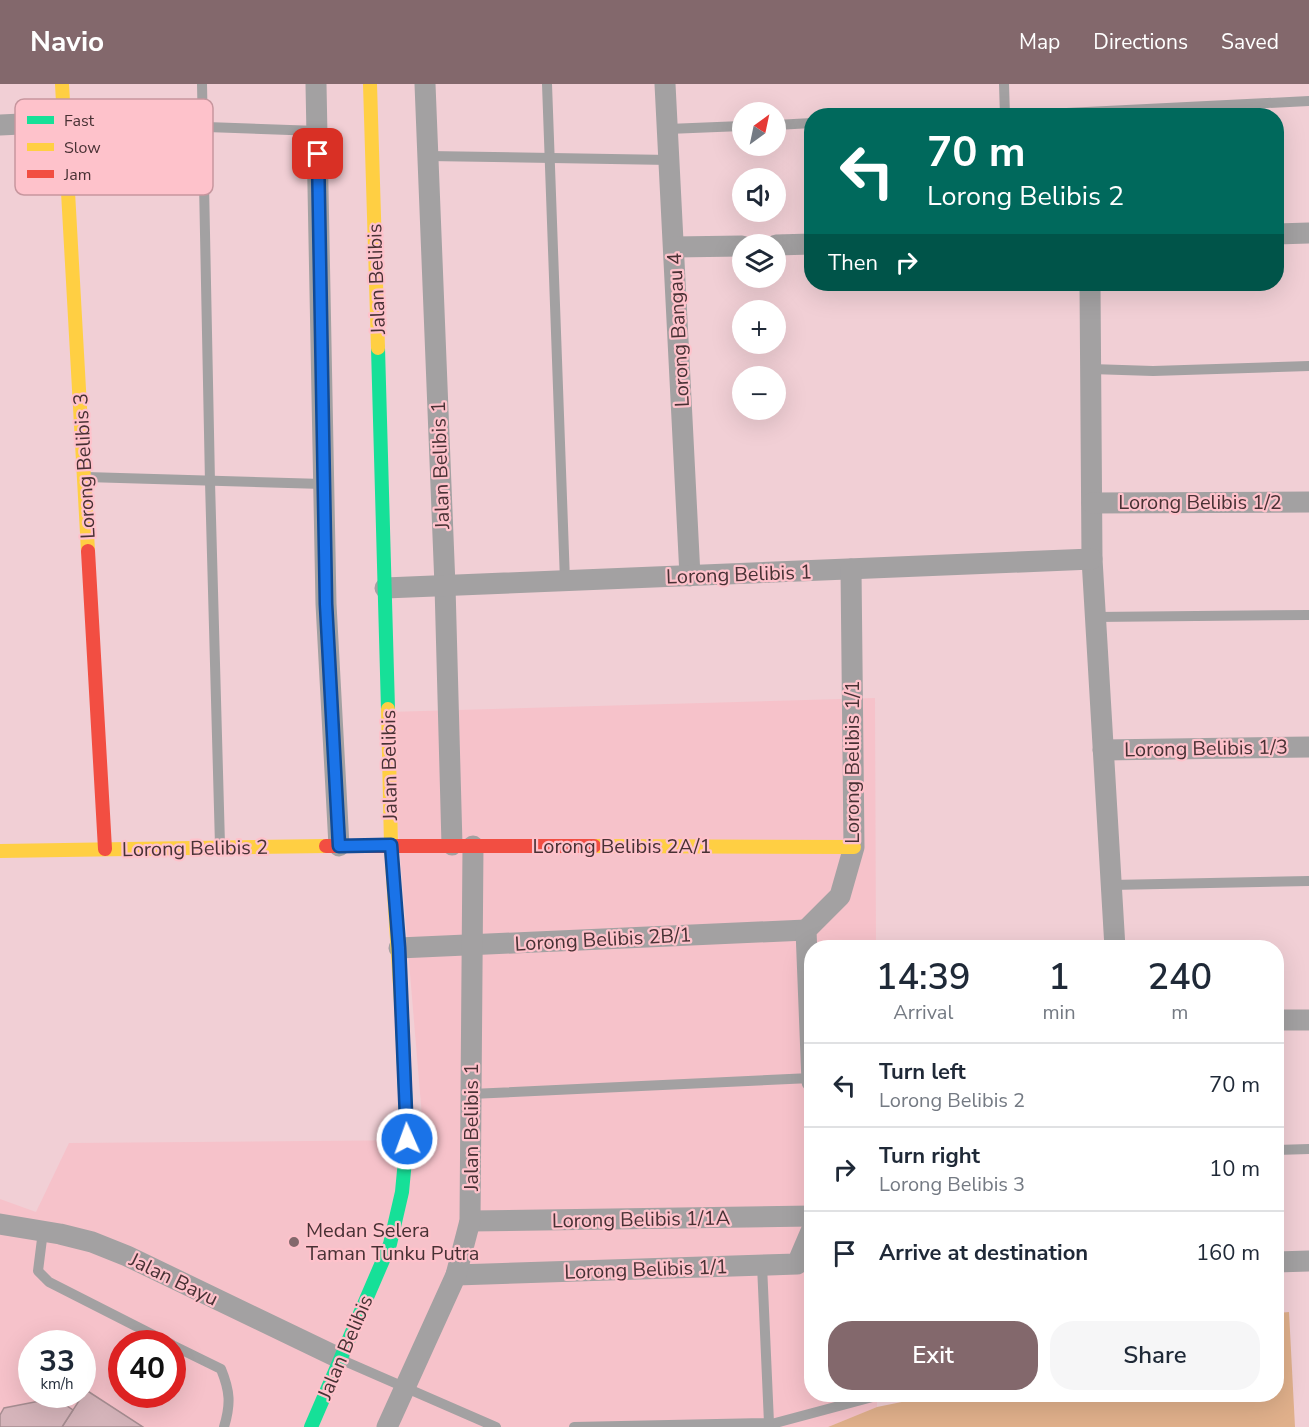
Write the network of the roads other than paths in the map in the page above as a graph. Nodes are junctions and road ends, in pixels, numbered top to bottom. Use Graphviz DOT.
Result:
graph roads {
  1 [pos="62,84"];
  2 [pos="202,84"];
  3 [pos="316,84"];
  4 [pos="370,84"];
  5 [pos="425,84"];
  6 [pos="547,84"];
  7 [pos="665,84"];
  8 [pos="1004,84"];
  9 [pos="63,99"];
  10 [pos="202,99"];
  11 [pos="1309,101"];
  12 [pos="1006,108"];
  13 [pos="1168,108"];
  14 [pos="804,123"];
  15 [pos="15,124"];
  16 [pos="786,124"];
  17 [pos="0,125"];
  18 [pos="732,126"];
  19 [pos="213,127"];
  20 [pos="668,129"];
  21 [pos="318,131"];
  22 [pos="428,156"];
  23 [pos="549,158"];
  24 [pos="670,160"];
  25 [pos="69,195"];
  26 [pos="204,195"];
  27 [pos="1309,233"];
  28 [pos="1284,234"];
  29 [pos="804,244"];
  30 [pos="786,245"];
  31 [pos="732,246"];
  32 [pos="674,247"];
  33 [pos="1090,291"];
  34 [pos="1309,366"];
  35 [pos="1091,369"];
  36 [pos="86,477"];
  37 [pos="210,482"];
  38 [pos="323,484"];
  39 [pos="1309,502"];
  40 [pos="1092,503"];
  41 [pos="1092,559"];
  42 [pos="851,569"];
  43 [pos="690,576"];
  44 [pos="565,581"];
  45 [pos="445,586"];
  46 [pos="385,588"];
  47 [pos="1309,615"];
  48 [pos="1095,617"];
  49 [pos="1309,747"];
  50 [pos="1103,750"];
  51 [pos="391,845"];
  52 [pos="452,845"];
  53 [pos="339,846"];
  54 [pos="473,846"];
  55 [pos="854,847"];
  56 [pos="220,848"];
  57 [pos="105,849"];
  58 [pos="0,851"];
  59 [pos="1309,881"];
  60 [pos="1111,885"];
  61 [pos="806,930"];
  62 [pos="806,940"];
  63 [pos="1114,940"];
  64 [pos="472,945"];
  65 [pos="399,948"];
  66 [pos="1284,1020"];
  67 [pos="1309,1020"];
  68 [pos="804,1080"];
  69 [pos="471,1094"];
  70 [pos="1309,1149"];
  71 [pos="1284,1150"];
  72 [pos="804,1216"];
  73 [pos="470,1221"];
  74 [pos="0,1224"];
  75 [pos="43,1231"];
  76 [pos="804,1248"];
  77 [pos="1309,1261"];
  78 [pos="1284,1262"];
  79 [pos="762,1265"];
  80 [pos="456,1275"];
  81 [pos="144,1330"];
  82 [pos="186,1351"];
  83 [pos="339,1358"];
  84 [pos="405,1387"];
  85 [pos="853,1402"];
  86 [pos="765,1425"];
  87 [pos="224,1427"];
  88 [pos="311,1427"];
  89 [pos="387,1427"];
  90 [pos="496,1427"];
  91 [pos="574,1427"];
  1 -- 9 [label="street, Lorong Belibis 3"];
  2 -- 10 [label="lane"];
  3 -- 21 [label="street"];
  4 -- 46 [label="street, Jalan Belibis"];
  5 -- 22 [label="street, Jalan Belibis 1"];
  6 -- 23 [label="lane"];
  7 -- 20 [label="street, Lorong Bangau 4"];
  8 -- 12 [label="lane"];
  11 -- 13 [label="lane"];
  14 -- 16 [label="lane"];
  15 -- 17 [label="street"];
  18 -- 20 [label="lane"];
  19 -- 21 [label="lane"];
  20 -- 24 [label="street, Lorong Bangau 4"];
  21 -- 38 [label="street"];
  22 -- 23 [label="lane"];
  22 -- 45 [label="street, Jalan Belibis 1"];
  23 -- 24 [label="lane"];
  23 -- 44 [label="lane"];
  24 -- 32 [label="street, Lorong Bangau 4"];
  25 -- 36 [label="street, Lorong Belibis 3"];
  26 -- 37 [label="lane"];
  27 -- 28 [label="street"];
  29 -- 30 [label="street"];
  31 -- 32 [label="street"];
  32 -- 43 [label="street, Lorong Bangau 4"];
  33 -- 35 [label="street"];
  34 -- 35 [label="lane"];
  35 -- 40 [label="street"];
  36 -- 37 [label="lane"];
  36 -- 57 [label="street, Lorong Belibis 3"];
  37 -- 38 [label="lane"];
  37 -- 56 [label="lane"];
  38 -- 53 [label="street"];
  39 -- 40 [label="street, Lorong Belibis 1/2"];
  40 -- 41 [label="street"];
  41 -- 42 [label="street, Lorong Belibis 1"];
  41 -- 48 [label="street"];
  42 -- 43 [label="street, Lorong Belibis 1"];
  42 -- 55 [label="street, Lorong Belibis 1/1"];
  43 -- 44 [label="street, Lorong Belibis 1"];
  44 -- 45 [label="street, Lorong Belibis 1"];
  45 -- 46 [label="street, Lorong Belibis 1"];
  45 -- 52 [label="street, Jalan Belibis 1"];
  46 -- 51 [label="street, Jalan Belibis"];
  47 -- 48 [label="lane"];
  48 -- 50 [label="street"];
  49 -- 50 [label="street, Lorong Belibis 1/3"];
  50 -- 60 [label="street"];
  51 -- 52 [label="street, Lorong Belibis 2A/1"];
  51 -- 53 [label="street, Lorong Belibis 2"];
  51 -- 65 [label="street, Jalan Belibis"];
  52 -- 54 [label="street, Lorong Belibis 2A/1"];
  53 -- 56 [label="street, Lorong Belibis 2"];
  54 -- 55 [label="street, Lorong Belibis 2A/1"];
  54 -- 64 [label="street, Jalan Belibis 1"];
  55 -- 61 [label="street, Lorong Belibis 1/1"];
  56 -- 57 [label="street, Lorong Belibis 2"];
  57 -- 58 [label="street, Lorong Belibis 2"];
  59 -- 60 [label="lane"];
  60 -- 63 [label="street"];
  61 -- 62 [label="street"];
  61 -- 64 [label="street, Lorong Belibis 2B/1"];
  64 -- 65 [label="street, Lorong Belibis 2B/1"];
  64 -- 69 [label="street, Jalan Belibis 1"];
  65 -- 83 [label="street, Jalan Belibis"];
  66 -- 67 [label="street"];
  68 -- 69 [label="lane"];
  69 -- 73 [label="street, Jalan Belibis 1"];
  70 -- 71 [label="lane"];
  72 -- 73 [label="street, Lorong Belibis 1/1A"];
  73 -- 80 [label="street, Jalan Belibis 1"];
  74 -- 75 [label="street, Jalan Bayu"];
  75 -- 81 [label="lane"];
  75 -- 83 [label="street, Jalan Bayu"];
  76 -- 79 [label="street, Lorong Belibis 1/1"];
  77 -- 78 [label="street"];
  79 -- 80 [label="street, Lorong Belibis 1/1"];
  79 -- 86 [label="lane"];
  80 -- 84 [label="street, Jalan Belibis 1"];
  82 -- 87 [label="lane"];
  83 -- 84 [label="lane"];
  83 -- 88 [label="street, Jalan Belibis"];
  84 -- 89 [label="street, Jalan Belibis 1"];
  84 -- 90 [label="lane"];
  85 -- 86 [label="lane"];
  86 -- 91 [label="lane"];
}
